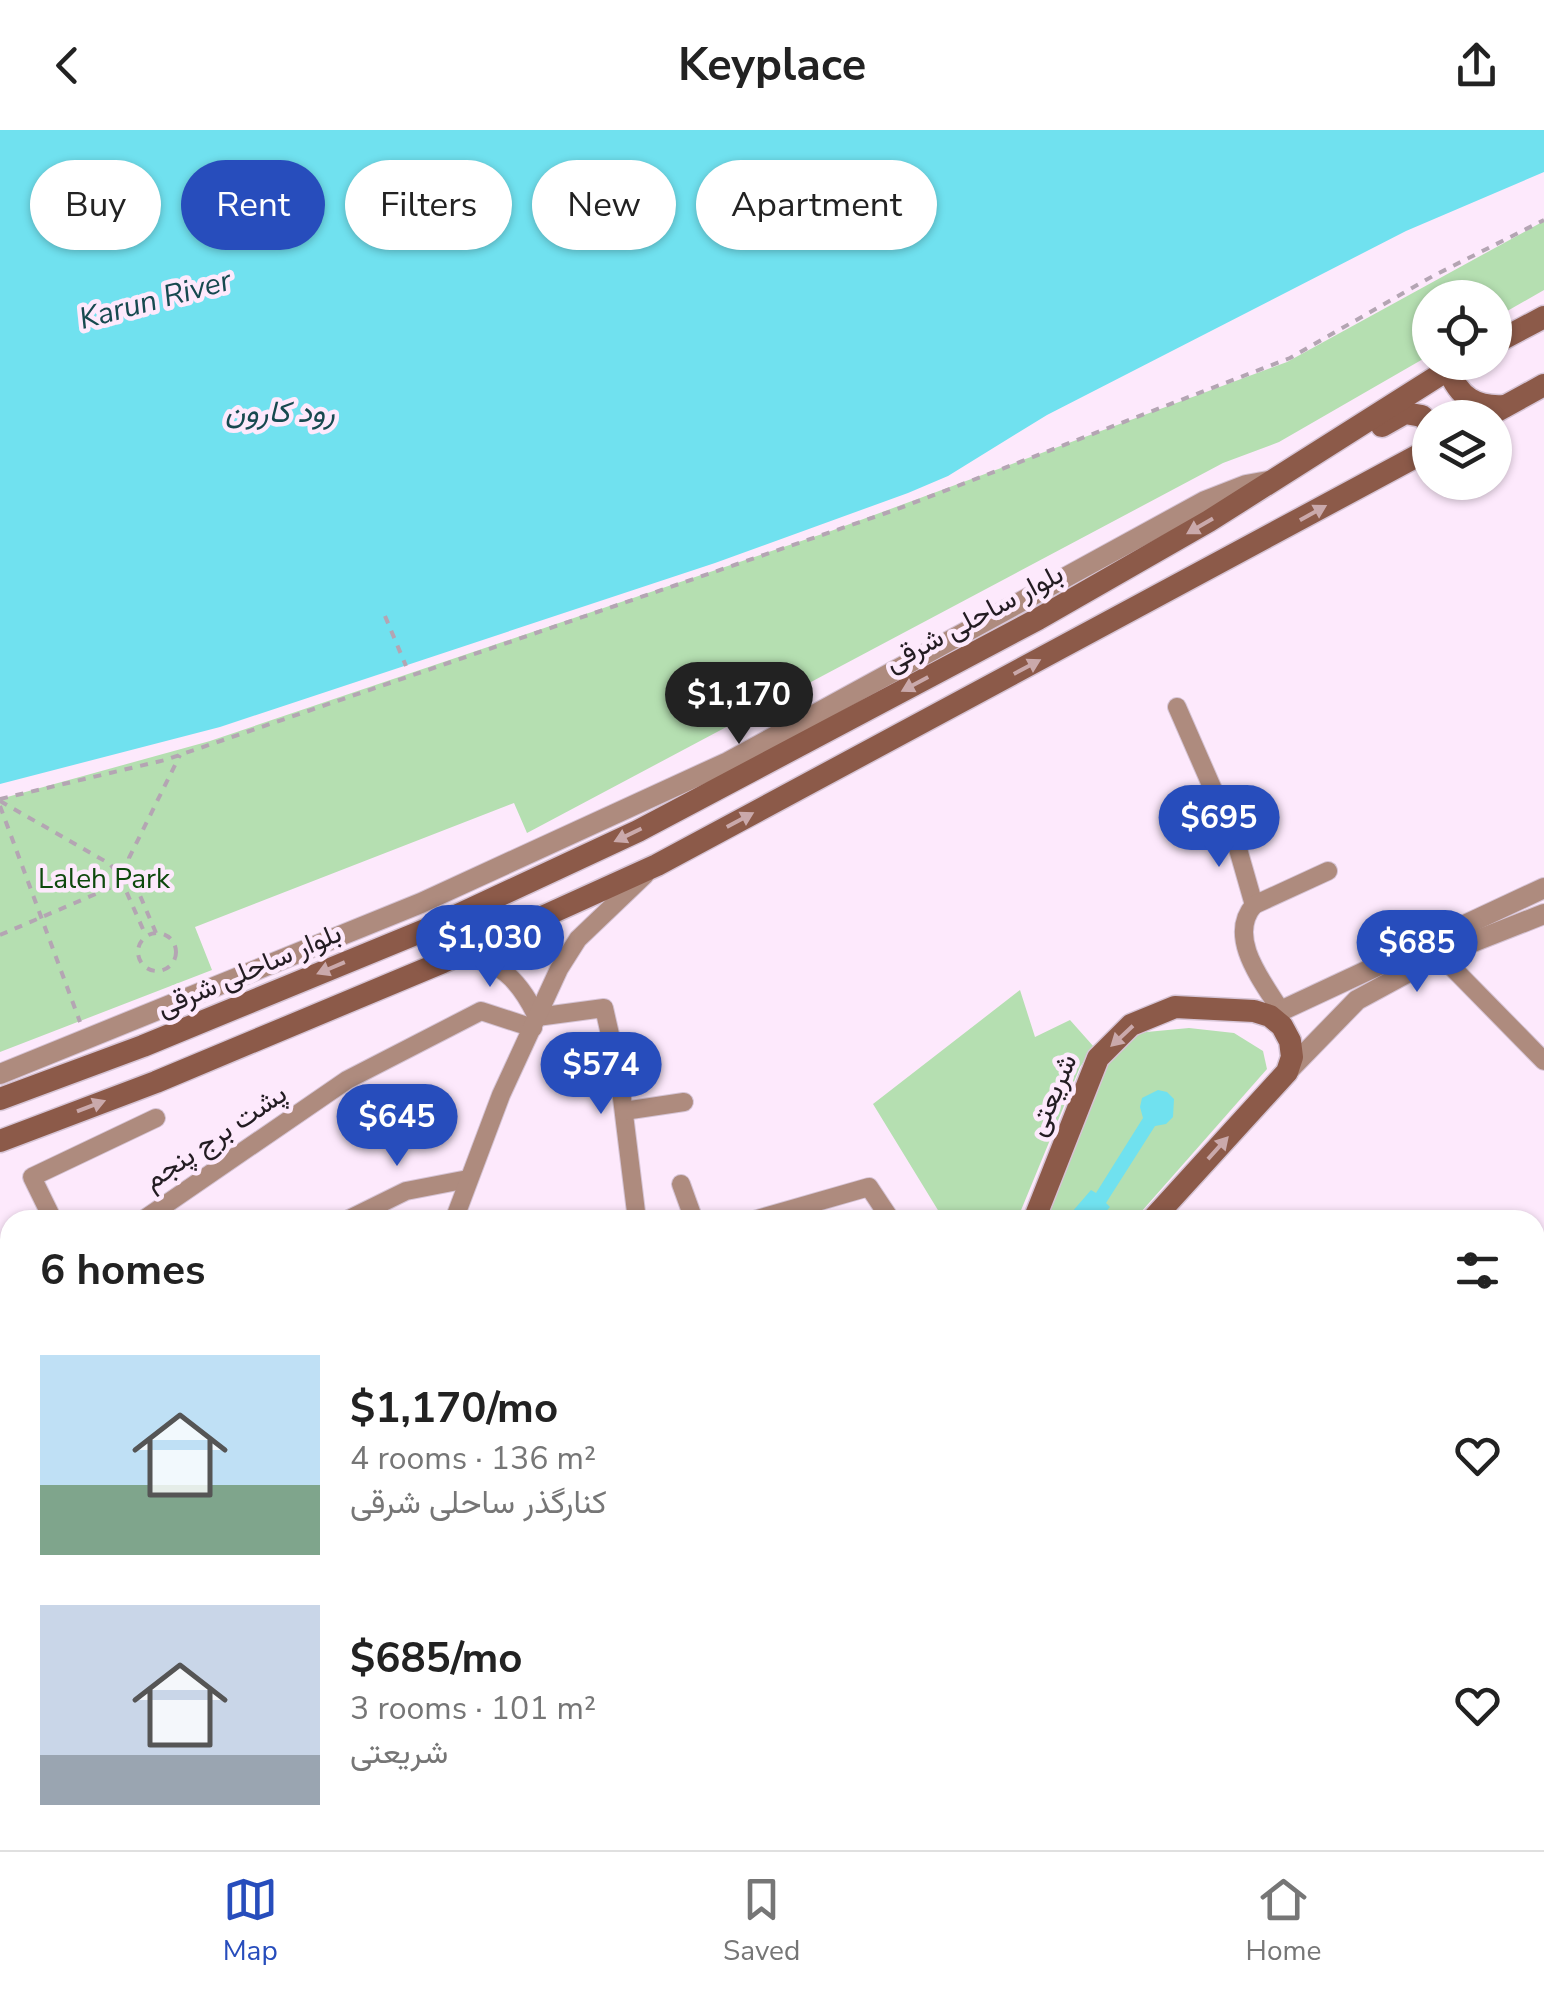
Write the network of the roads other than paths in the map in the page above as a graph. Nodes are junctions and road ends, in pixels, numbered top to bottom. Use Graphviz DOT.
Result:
graph roads {
  1 [pos="1544,316"];
  2 [pos="1512,334"];
  3 [pos="1432,380"];
  4 [pos="1544,385"];
  5 [pos="1512,403"];
  6 [pos="1412,414"];
  7 [pos="1412,459"];
  8 [pos="1294,466"];
  9 [pos="1270,481"];
  10 [pos="1177,707"];
  11 [pos="532,850"];
  12 [pos="656,864"];
  13 [pos="1328,871"];
  14 [pos="542,877"];
  15 [pos="1544,888"];
  16 [pos="1254,905"];
  17 [pos="1544,914"];
  18 [pos="1440,955"];
  19 [pos="442,962"];
  20 [pos="1276,1013"];
  21 [pos="535,1022"];
  22 [pos="1544,1061"];
  23 [pos="1287,1072"];
  24 [pos="0,1074"];
  25 [pos="0,1099"];
  26 [pos="684,1102"];
  27 [pos="624,1111"];
  28 [pos="156,1118"];
  29 [pos="0,1140"];
  30 [pos="468,1179"];
  31 [pos="680,1184"];
  32 [pos="48,1210"];
  33 [pos="158,1210"];
  34 [pos="367,1210"];
  35 [pos="457,1210"];
  36 [pos="635,1210"];
  37 [pos="690,1210"];
  38 [pos="814,1210"];
  39 [pos="884,1210"];
  40 [pos="1038,1210"];
  41 [pos="1161,1210"];
  1 -- 2 [label="main road"];
  3 -- 8 [label="main road, بلوار ساحلی شرقی"];
  4 -- 5 [label="main road"];
  6 -- 8 [label="main road"];
  12 -- 7 [label="main road, one-way"];
  8 -- 9 [label="main road, بلوار ساحلی شرقی"];
  9 -- 11 [label="street"];
  9 -- 14 [label="main road, بلوار ساحلی شرقی, one-way"];
  10 -- 16 [label="street"];
  11 -- 14 [label="street"];
  11 -- 24 [label="street"];
  12 -- 19 [label="main road"];
  12 -- 21 [label="street"];
  13 -- 16 [label="street"];
  14 -- 25 [label="main road, بلوار ساحلی شرقی, one-way"];
  15 -- 20 [label="street"];
  16 -- 20 [label="street"];
  17 -- 18 [label="street"];
  18 -- 22 [label="street"];
  18 -- 23 [label="street"];
  19 -- 21 [label="street"];
  29 -- 19 [label="main road, one-way"];
  20 -- 23 [label="main road"];
  20 -- 40 [label="main road, شریعتی, one-way"];
  21 -- 27 [label="street"];
  21 -- 30 [label="street"];
  21 -- 33 [label="street, پشت برج پنجم"];
  41 -- 23 [label="main road, one-way"];
  26 -- 27 [label="street"];
  27 -- 36 [label="street"];
  28 -- 32 [label="street"];
  30 -- 34 [label="street"];
  30 -- 35 [label="street"];
  31 -- 37 [label="street"];
  38 -- 39 [label="street"];
}
